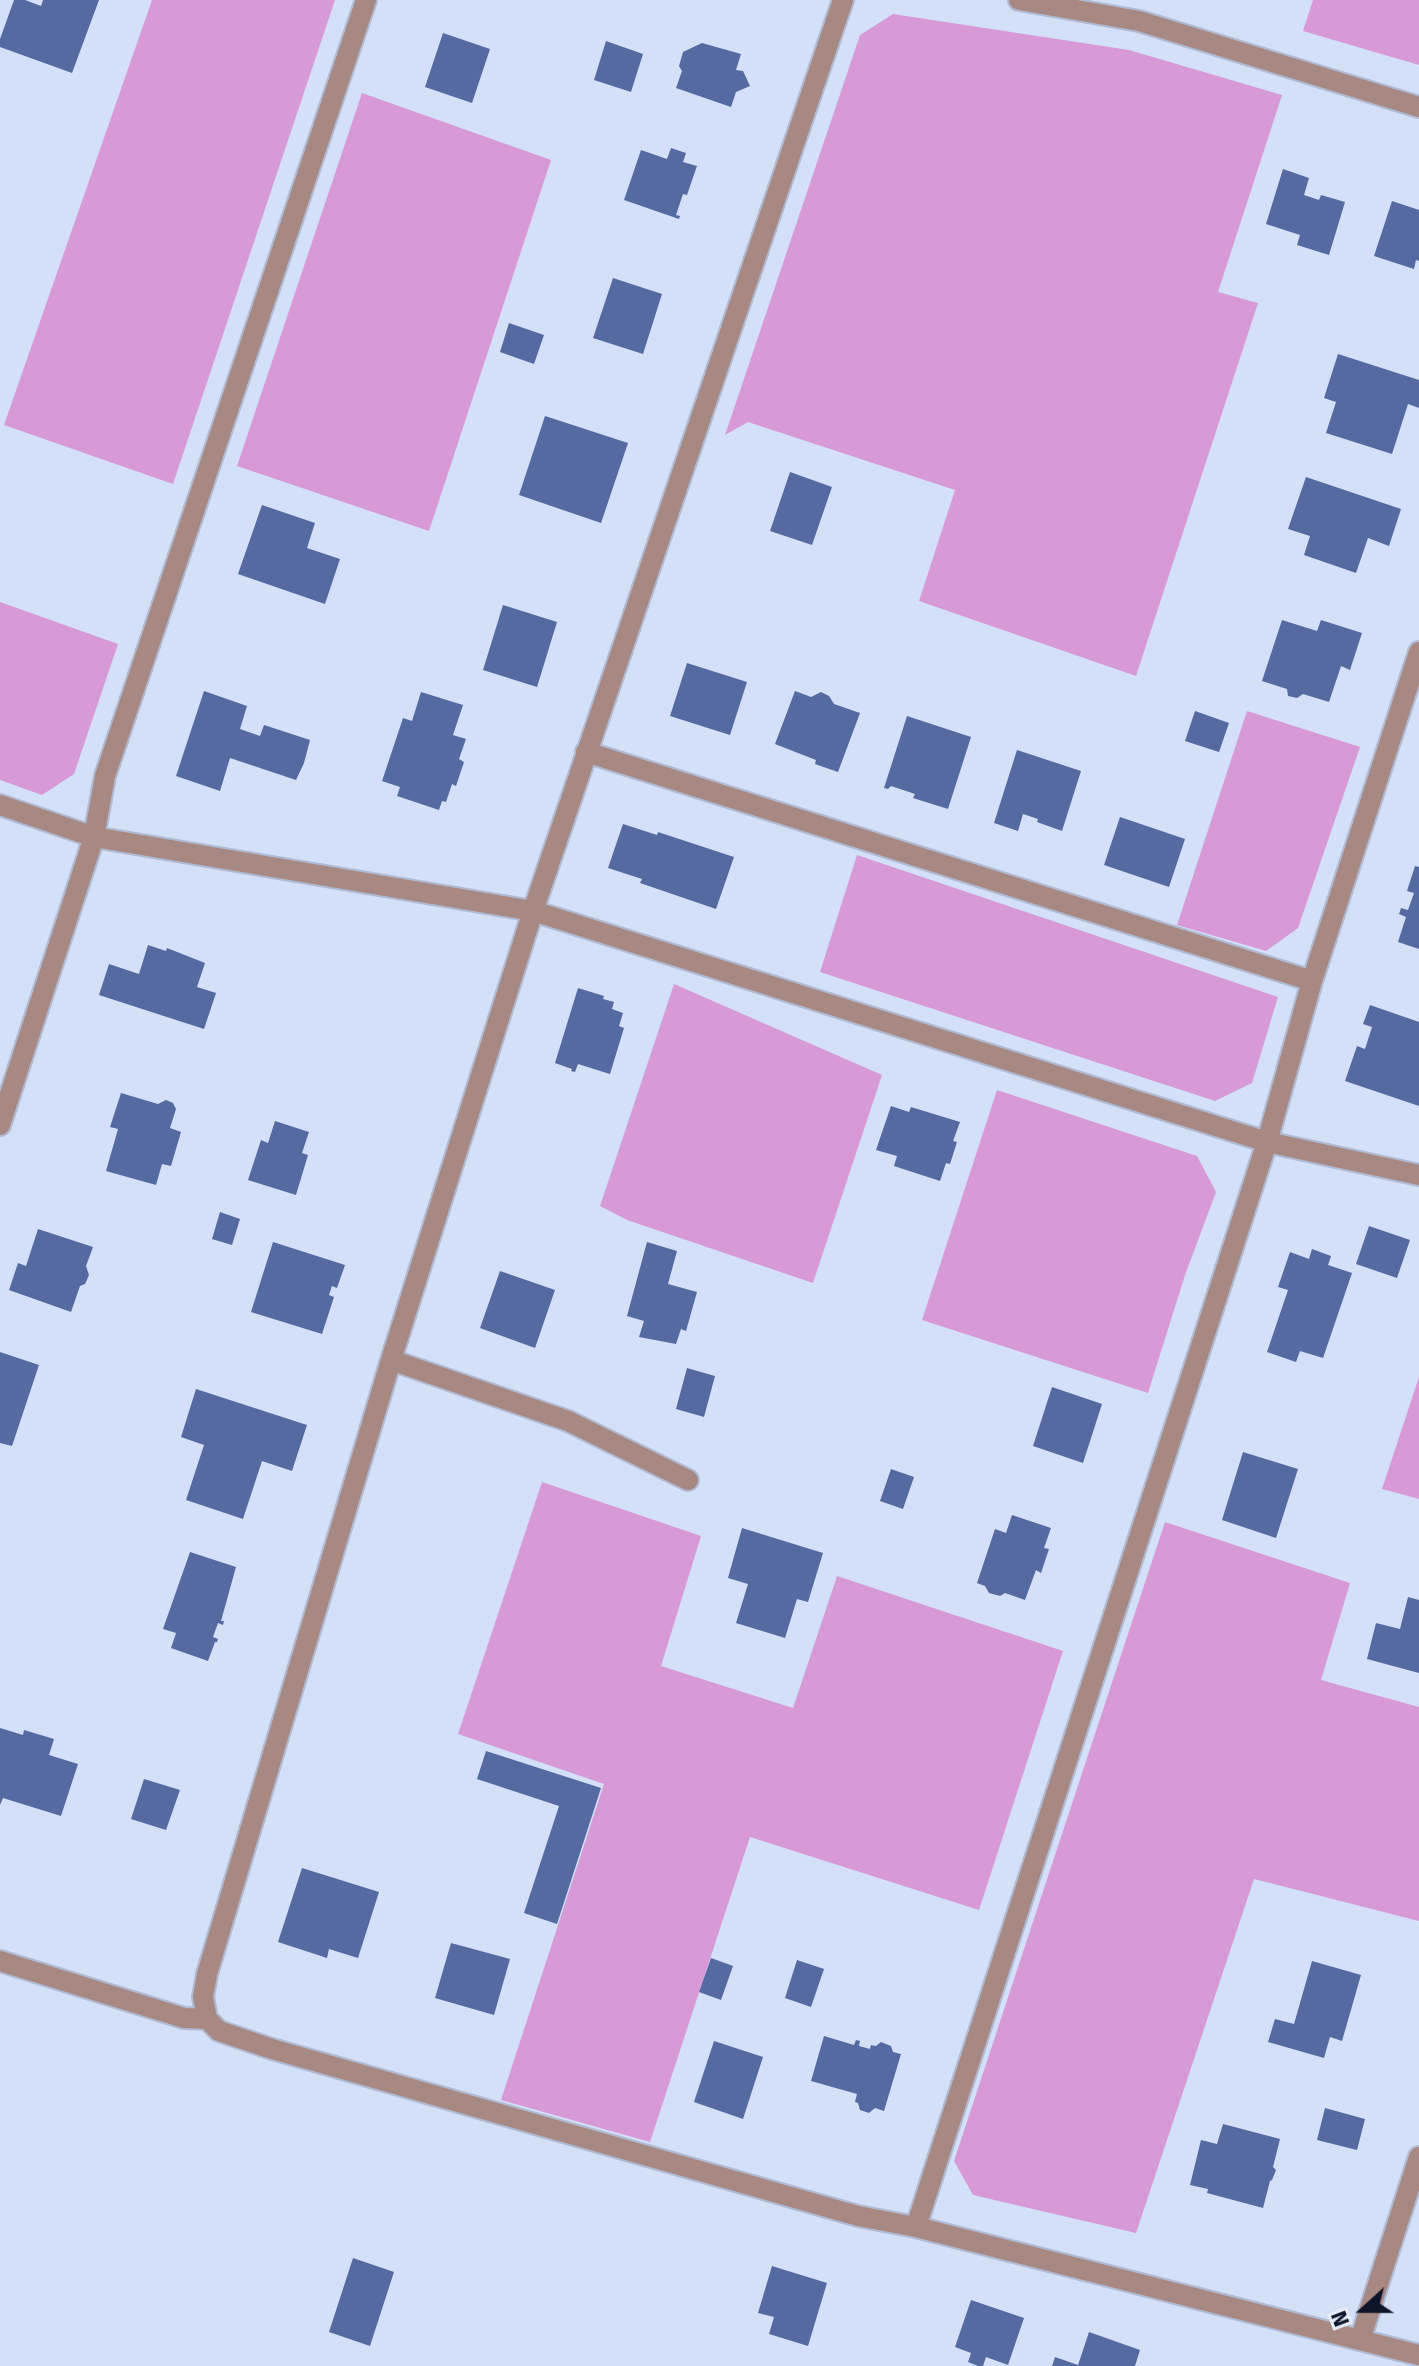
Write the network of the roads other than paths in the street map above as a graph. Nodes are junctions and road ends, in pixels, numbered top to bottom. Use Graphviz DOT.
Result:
graph roads {
  1 [pos="366,0"];
  2 [pos="843,0"];
  3 [pos="1019,0"];
  4 [pos="1419,107"];
  5 [pos="1419,652"];
  6 [pos="586,752"];
  7 [pos="0,805"];
  8 [pos="94,837"];
  9 [pos="533,911"];
  10 [pos="1312,981"];
  11 [pos="0,1125"];
  12 [pos="1267,1142"];
  13 [pos="1419,1175"];
  14 [pos="391,1360"];
  15 [pos="688,1480"];
  16 [pos="0,1961"];
  17 [pos="207,2019"];
  18 [pos="1419,2157"];
  19 [pos="916,2227"];
  20 [pos="1360,2340"];
  21 [pos="1419,2355"];
  1 -- 8 [label="street"];
  2 -- 6 [label="street"];
  3 -- 4 [label="street"];
  5 -- 10 [label="street"];
  6 -- 9 [label="street"];
  6 -- 10 [label="street"];
  7 -- 8 [label="street"];
  8 -- 9 [label="street"];
  8 -- 11 [label="street"];
  9 -- 12 [label="street"];
  9 -- 14 [label="street"];
  10 -- 12 [label="street"];
  12 -- 13 [label="street"];
  12 -- 19 [label="street"];
  14 -- 15 [label="street"];
  14 -- 17 [label="street"];
  16 -- 17 [label="street"];
  17 -- 19 [label="street"];
  18 -- 20 [label="street"];
  19 -- 20 [label="street"];
  20 -- 21 [label="street"];
}
